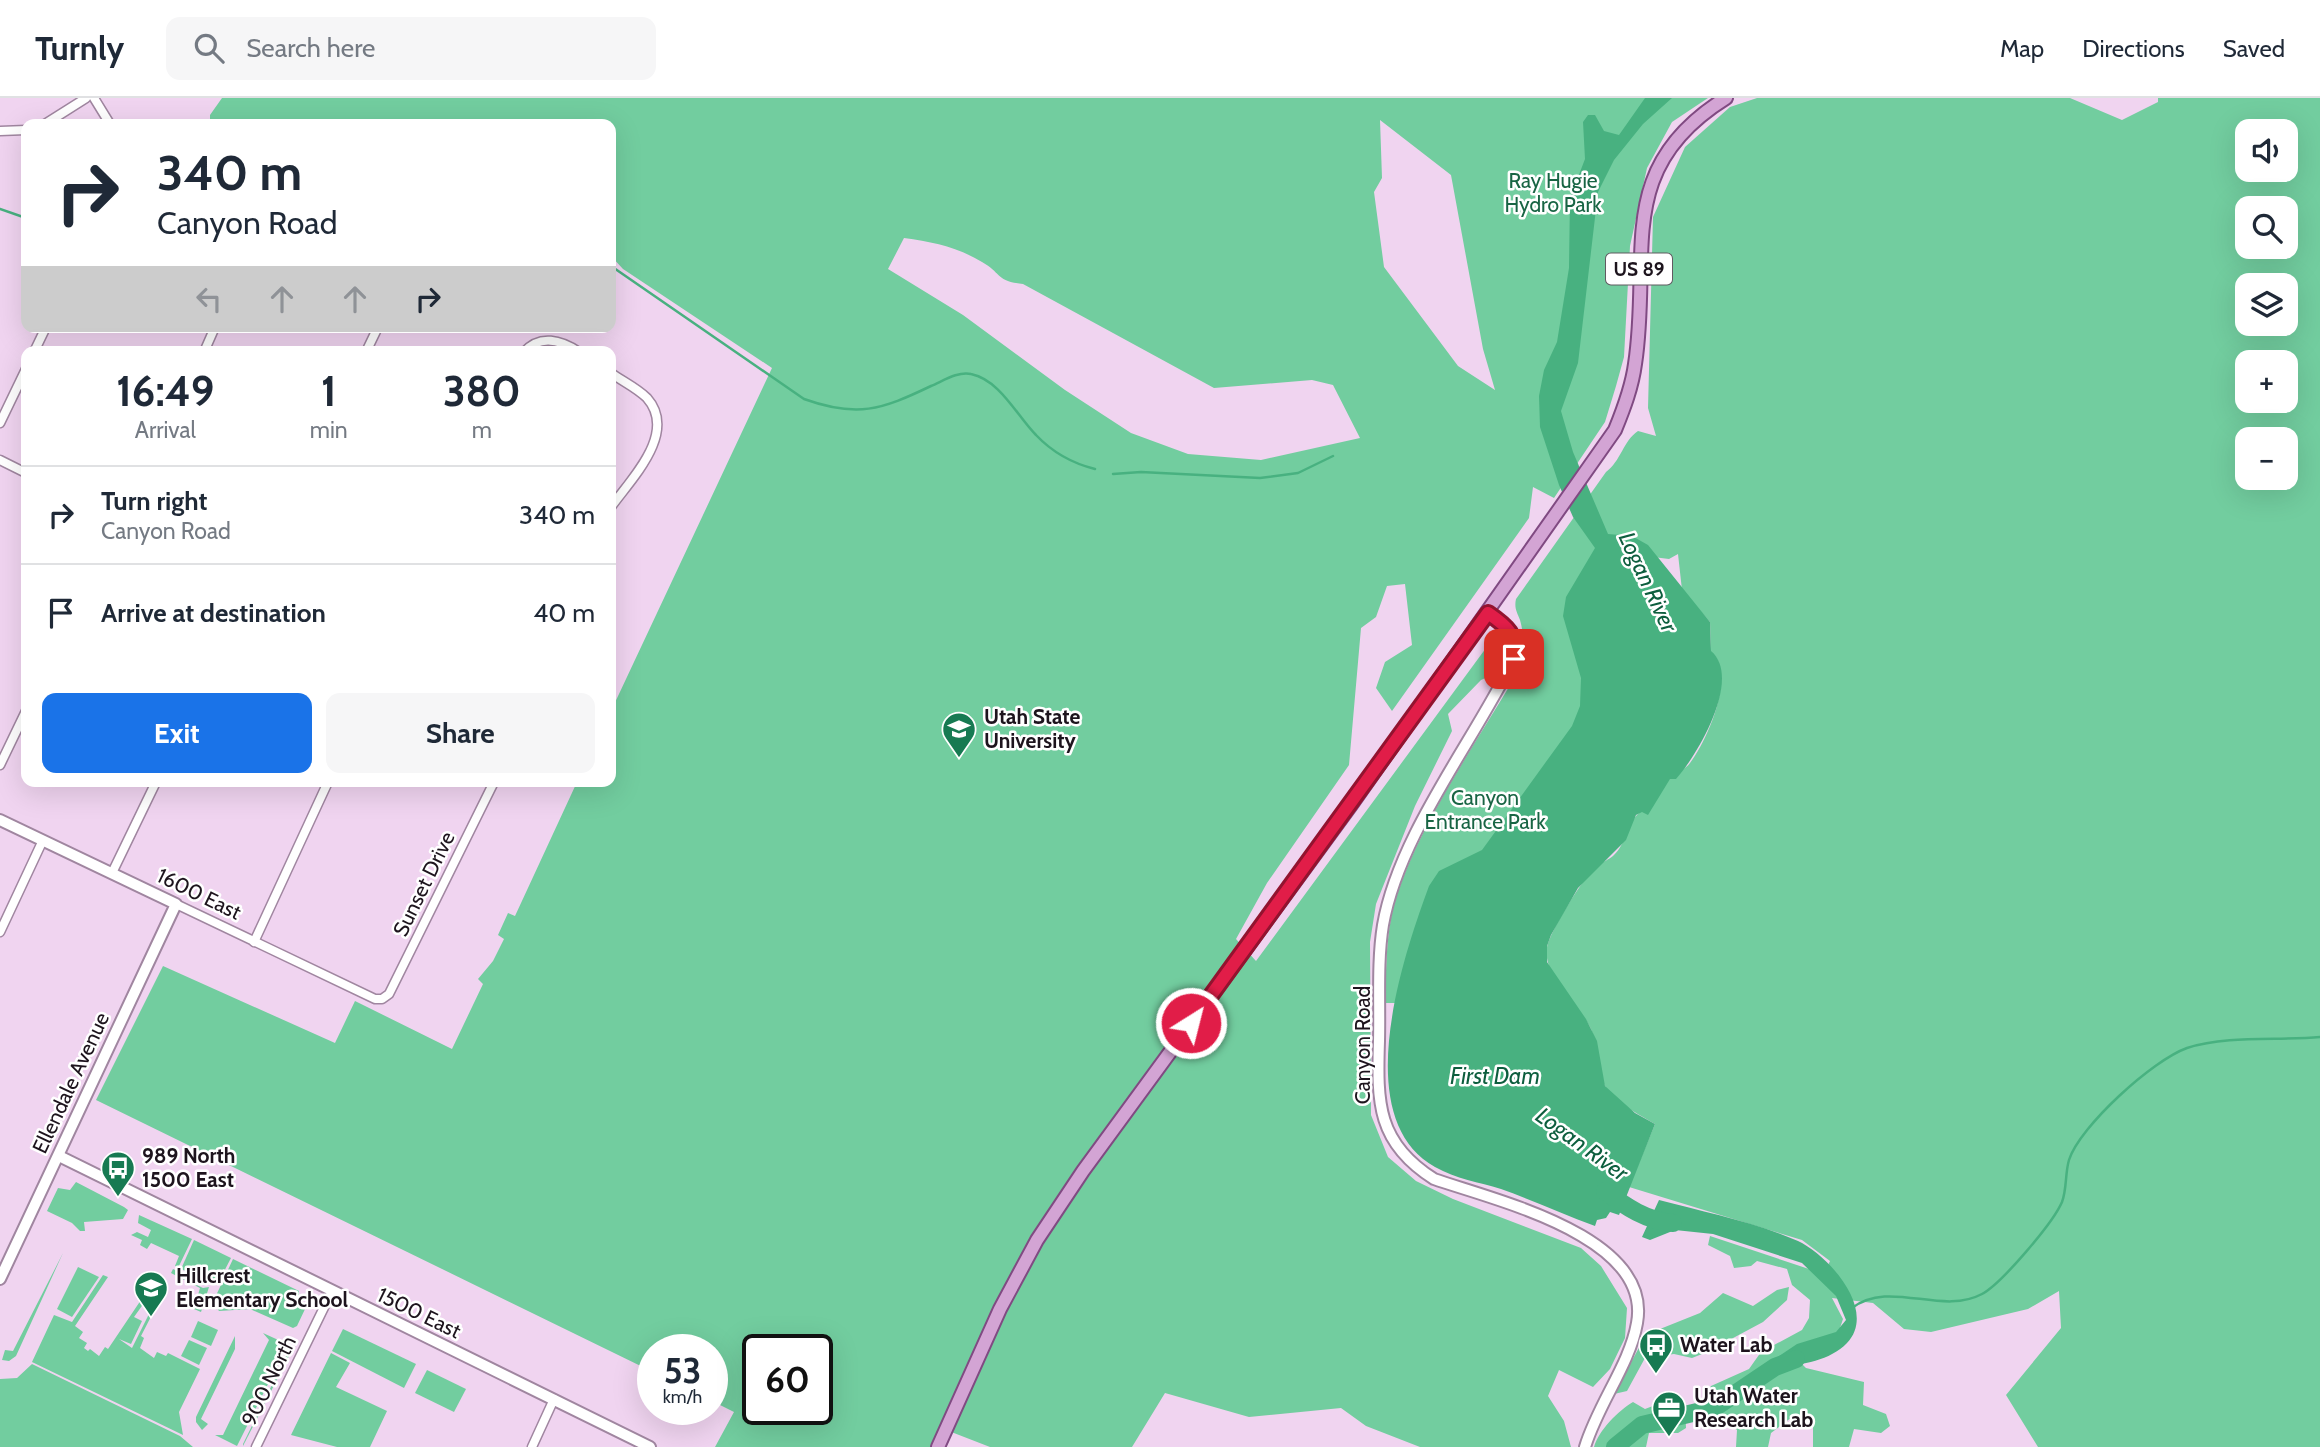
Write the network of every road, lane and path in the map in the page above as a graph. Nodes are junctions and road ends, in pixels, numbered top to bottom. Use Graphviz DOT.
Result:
graph roads {
  1 [pos="86,98"];
  2 [pos="94,98"];
  3 [pos="1726,98"];
  4 [pos="53,119"];
  5 [pos="107,119"];
  6 [pos="21,130"];
  7 [pos="0,131"];
  8 [pos="530,346"];
  9 [pos="568,346"];
  10 [pos="616,376"];
  11 [pos="21,379"];
  12 [pos="0,423"];
  13 [pos="0,460"];
  14 [pos="21,470"];
  15 [pos="616,501"];
  16 [pos="1488,613"];
  17 [pos="21,721"];
  18 [pos="0,765"];
  19 [pos="154,787"];
  20 [pos="326,787"];
  21 [pos="492,787"];
  22 [pos="0,820"];
  23 [pos="43,840"];
  24 [pos="112,873"];
  25 [pos="176,904"];
  26 [pos="0,932"];
  27 [pos="254,942"];
  28 [pos="382,999"];
  29 [pos="59,1156"];
  30 [pos="0,1279"];
  31 [pos="332,1291"];
  32 [pos="554,1399"];
  33 [pos="256,1447"];
  34 [pos="532,1447"];
  35 [pos="650,1447"];
  36 [pos="938,1447"];
  37 [pos="1585,1447"];
  1 -- 4 [label="street"];
  2 -- 5 [label="street"];
  3 -- 16 [label="main road, US 89"];
  6 -- 7 [label="street"];
  8 -- 9 [label="street"];
  10 -- 15 [label="street"];
  11 -- 12 [label="street"];
  13 -- 14 [label="street"];
  16 -- 36 [label="main road, US 89"];
  16 -- 37 [label="street, Canyon Road"];
  17 -- 18 [label="street"];
  19 -- 24 [label="street"];
  20 -- 27 [label="street"];
  21 -- 28 [label="street, Sunset Drive"];
  22 -- 23 [label="street, 1600 East"];
  23 -- 24 [label="street, 1600 East"];
  23 -- 26 [label="street"];
  24 -- 25 [label="street, 1600 East"];
  25 -- 27 [label="street, 1600 East"];
  25 -- 29 [label="street, Ellendale Avenue"];
  27 -- 28 [label="street, 1600 East"];
  29 -- 30 [label="street, Ellendale Avenue"];
  29 -- 31 [label="street, 1500 East"];
  31 -- 32 [label="street, 1500 East"];
  31 -- 33 [label="street, 900 North"];
  32 -- 34 [label="street"];
  32 -- 35 [label="street, 1500 East"];
}
